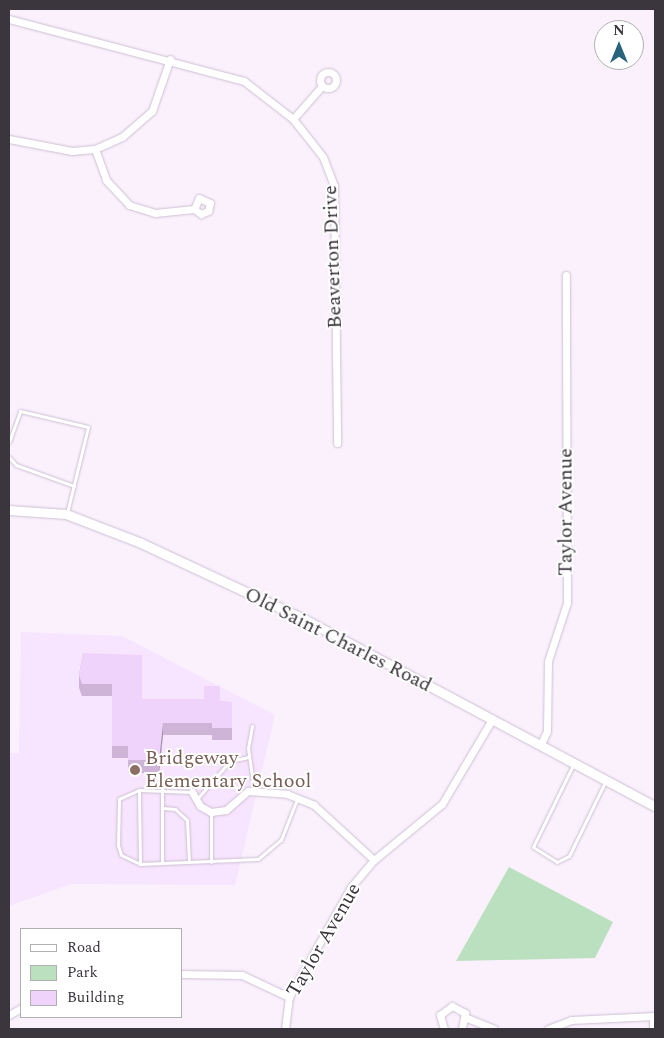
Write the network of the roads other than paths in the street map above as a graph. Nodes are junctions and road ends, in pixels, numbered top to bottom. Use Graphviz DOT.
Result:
graph roads {
  1 [pos="9,19"];
  2 [pos="170,59"];
  3 [pos="322,86"];
  4 [pos="293,119"];
  5 [pos="9,139"];
  6 [pos="95,149"];
  7 [pos="194,209"];
  8 [pos="566,276"];
  9 [pos="9,442"];
  10 [pos="337,443"];
  11 [pos="9,457"];
  12 [pos="74,486"];
  13 [pos="9,510"];
  14 [pos="66,514"];
  15 [pos="491,721"];
  16 [pos="252,726"];
  17 [pos="542,744"];
  18 [pos="249,757"];
  19 [pos="574,762"];
  20 [pos="606,780"];
  21 [pos="162,789"];
  22 [pos="139,790"];
  23 [pos="254,791"];
  24 [pos="192,792"];
  25 [pos="297,798"];
  26 [pos="196,801"];
  27 [pos="655,806"];
  28 [pos="162,808"];
  29 [pos="211,812"];
  30 [pos="374,860"];
  31 [pos="189,862"];
  32 [pos="211,862"];
  33 [pos="162,863"];
  34 [pos="140,864"];
  35 [pos="182,974"];
  36 [pos="289,997"];
  37 [pos="20,1009"];
  38 [pos="9,1015"];
  39 [pos="654,1016"];
  40 [pos="467,1018"];
  41 [pos="285,1029"];
  42 [pos="444,1029"];
  43 [pos="462,1029"];
  44 [pos="494,1029"];
  45 [pos="548,1029"];
  46 [pos="653,1029"];
  1 -- 2 [label="street, Beaverton Drive"];
  2 -- 4 [label="street, Beaverton Drive"];
  2 -- 6 [label="street"];
  3 -- 4 [label="street"];
  4 -- 10 [label="street, Beaverton Drive"];
  5 -- 6 [label="street"];
  6 -- 7 [label="street"];
  8 -- 17 [label="street, Taylor Avenue"];
  9 -- 12 [label="lane"];
  11 -- 12 [label="lane"];
  12 -- 14 [label="lane"];
  13 -- 14 [label="street, Old Saint Charles Road"];
  14 -- 15 [label="street, Old Saint Charles Road"];
  15 -- 17 [label="street, Old Saint Charles Road"];
  15 -- 30 [label="street, Taylor Avenue"];
  16 -- 18 [label="lane"];
  17 -- 19 [label="street, Old Saint Charles Road"];
  18 -- 23 [label="lane"];
  18 -- 26 [label="lane"];
  19 -- 20 [label="street, Old Saint Charles Road"];
  19 -- 20 [label="lane"];
  20 -- 27 [label="street, Old Saint Charles Road"];
  21 -- 22 [label="lane"];
  21 -- 24 [label="lane"];
  21 -- 28 [label="lane"];
  22 -- 34 [label="lane"];
  22 -- 34 [label="lane"];
  23 -- 25 [label="street"];
  23 -- 29 [label="street"];
  24 -- 26 [label="street"];
  25 -- 30 [label="street"];
  25 -- 32 [label="lane"];
  26 -- 29 [label="street"];
  28 -- 31 [label="lane"];
  28 -- 33 [label="lane"];
  29 -- 32 [label="lane"];
  30 -- 36 [label="street, Taylor Avenue"];
  31 -- 32 [label="lane"];
  31 -- 33 [label="lane"];
  33 -- 34 [label="lane"];
  35 -- 36 [label="street"];
  36 -- 41 [label="street, Taylor Avenue"];
  37 -- 38 [label="street"];
  39 -- 45 [label="street"];
  39 -- 46 [label="street"];
  40 -- 42 [label="street"];
  40 -- 43 [label="street"];
  40 -- 44 [label="street"];
}
